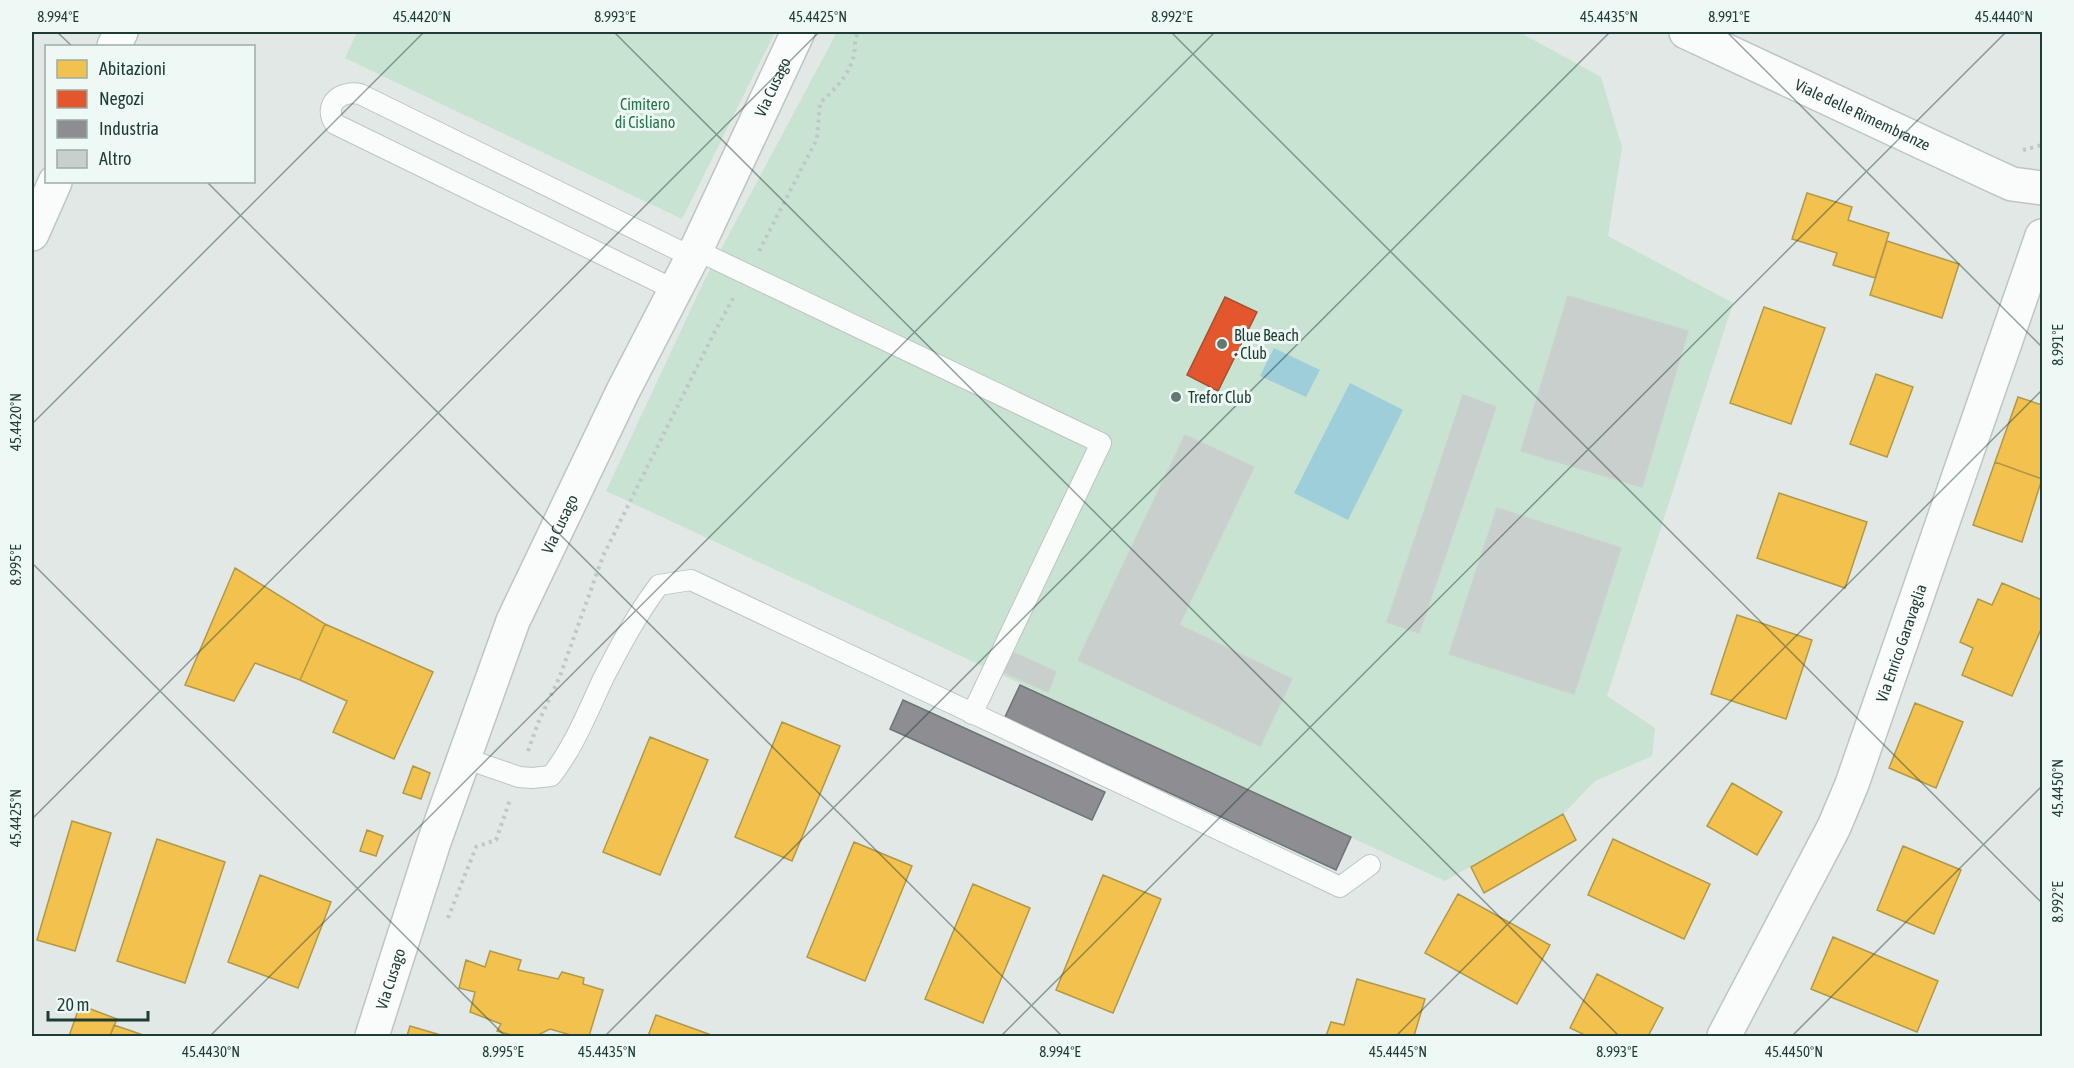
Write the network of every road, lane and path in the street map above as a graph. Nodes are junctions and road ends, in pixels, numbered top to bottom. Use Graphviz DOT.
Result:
graph roads {
  1 [pos="798,32"];
  2 [pos="859,32"];
  3 [pos="1686,32"];
  4 [pos="55,183"];
  5 [pos="2043,188"];
  6 [pos="32,234"];
  7 [pos="2043,236"];
  8 [pos="694,254"];
  9 [pos="747,275"];
  10 [pos="675,290"];
  11 [pos="972,714"];
  12 [pos="464,758"];
  13 [pos="519,777"];
  14 [pos="1370,865"];
  15 [pos="446,924"];
  16 [pos="372,1036"];
  17 [pos="1724,1036"];
  1 -- 8 [label="street, Via Cusago"];
  2 -- 9 [label="path"];
  3 -- 5 [label="street, Viale delle Rimembranze"];
  4 -- 6 [label="street"];
  7 -- 17 [label="street, Via Enrico Garavaglia"];
  8 -- 9 [label="lane"];
  8 -- 10 [label="street, Via Cusago"];
  8 -- 10 [label="lane"];
  9 -- 11 [label="lane"];
  9 -- 13 [label="path"];
  10 -- 12 [label="street, Via Cusago"];
  11 -- 13 [label="lane"];
  11 -- 14 [label="lane"];
  12 -- 13 [label="lane"];
  12 -- 16 [label="street, Via Cusago"];
  13 -- 15 [label="path"];
}
